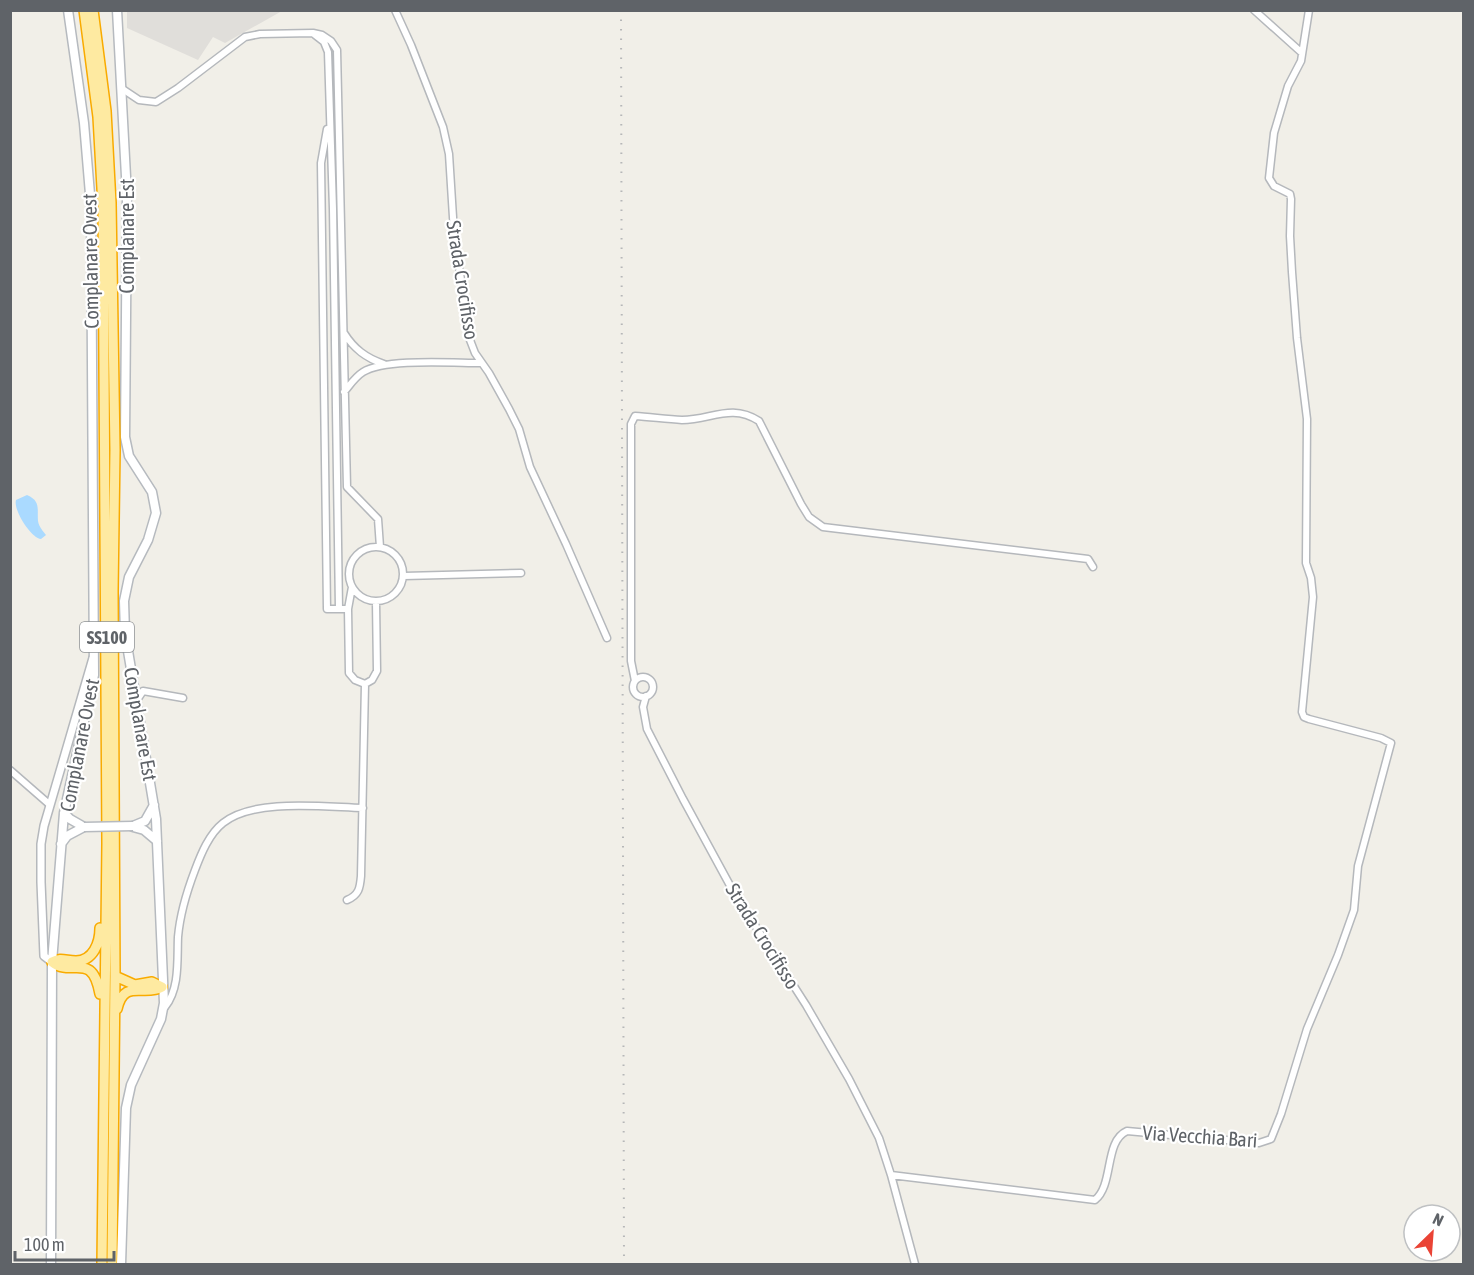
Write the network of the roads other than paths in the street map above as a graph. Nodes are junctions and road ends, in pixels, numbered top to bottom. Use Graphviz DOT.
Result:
graph roads {
  1 [pos="68,10"];
  2 [pos="84,10"];
  3 [pos="93,10"];
  4 [pos="117,10"];
  5 [pos="395,10"];
  6 [pos="1254,10"];
  7 [pos="1309,10"];
  8 [pos="313,33"];
  9 [pos="1302,54"];
  10 [pos="120,88"];
  11 [pos="329,117"];
  12 [pos="344,332"];
  13 [pos="482,363"];
  14 [pos="385,364"];
  15 [pos="344,392"];
  16 [pos="380,547"];
  17 [pos="1093,567"];
  18 [pos="521,573"];
  19 [pos="404,576"];
  20 [pos="352,587"];
  21 [pos="376,602"];
  22 [pos="339,609"];
  23 [pos="348,609"];
  24 [pos="607,638"];
  25 [pos="94,656"];
  26 [pos="631,661"];
  27 [pos="646,678"];
  28 [pos="635,681"];
  29 [pos="365,684"];
  30 [pos="637,695"];
  31 [pos="646,696"];
  32 [pos="183,698"];
  33 [pos="137,701"];
  34 [pos="644,721"];
  35 [pos="10,770"];
  36 [pos="49,804"];
  37 [pos="155,804"];
  38 [pos="363,808"];
  39 [pos="64,813"];
  40 [pos="133,826"];
  41 [pos="84,827"];
  42 [pos="157,841"];
  43 [pos="107,843"];
  44 [pos="60,845"];
  45 [pos="347,900"];
  46 [pos="52,962"];
  47 [pos="115,976"];
  48 [pos="162,987"];
  49 [pos="162,1010"];
  50 [pos="104,1015"];
  51 [pos="114,1023"];
  52 [pos="891,1174"];
  53 [pos="51,1264"];
  54 [pos="102,1264"];
  55 [pos="112,1264"];
  56 [pos="121,1264"];
  57 [pos="915,1264"];
  1 -- 25 [label="main road, Complanare Ovest"];
  2 -- 43 [label="highway, SS100"];
  3 -- 47 [label="highway, SS100"];
  4 -- 10 [label="main road, Complanare Est"];
  5 -- 13 [label="street, Strada Crocifisso"];
  6 -- 9 [label="street"];
  7 -- 9 [label="street"];
  8 -- 10 [label="street"];
  8 -- 11 [label="street"];
  8 -- 12 [label="street"];
  9 -- 52 [label="street, Via Vecchia Bari"];
  10 -- 33 [label="main road, Complanare Est"];
  11 -- 22 [label="street"];
  11 -- 22 [label="street"];
  12 -- 14 [label="street"];
  12 -- 15 [label="street"];
  13 -- 14 [label="street"];
  13 -- 24 [label="street, Strada Crocifisso"];
  14 -- 15 [label="street"];
  15 -- 16 [label="street"];
  16 -- 19 [label="street"];
  16 -- 20 [label="street"];
  17 -- 26 [label="street"];
  18 -- 19 [label="street"];
  19 -- 21 [label="street"];
  20 -- 21 [label="street"];
  20 -- 23 [label="street"];
  21 -- 29 [label="street"];
  22 -- 23 [label="street"];
  23 -- 29 [label="street"];
  25 -- 36 [label="street"];
  25 -- 39 [label="main road, Complanare Ovest"];
  26 -- 27 [label="street"];
  26 -- 28 [label="street"];
  27 -- 28 [label="street"];
  27 -- 31 [label="street"];
  28 -- 30 [label="street"];
  29 -- 38 [label="street"];
  30 -- 31 [label="street"];
  30 -- 34 [label="street, Strada Crocifisso"];
  31 -- 34 [label="street"];
  32 -- 33 [label="street"];
  33 -- 37 [label="main road, Complanare Est"];
  34 -- 52 [label="street, Strada Crocifisso"];
  35 -- 36 [label="street"];
  36 -- 46 [label="street"];
  37 -- 40 [label="main road"];
  37 -- 42 [label="main road, Complanare Est"];
  38 -- 45 [label="street"];
  38 -- 49 [label="street"];
  39 -- 41 [label="main road"];
  39 -- 44 [label="main road, Complanare Ovest"];
  40 -- 41 [label="main road, bridge"];
  40 -- 42 [label="main road"];
  41 -- 44 [label="main road"];
  42 -- 48 [label="main road, Complanare Est"];
  43 -- 46 [label="highway, SS100"];
  43 -- 50 [label="highway, SS100"];
  44 -- 46 [label="main road, Complanare Ovest"];
  46 -- 50 [label="highway, SS100"];
  46 -- 53 [label="main road, Complanare Ovest"];
  47 -- 48 [label="highway"];
  47 -- 51 [label="highway, SS100"];
  48 -- 49 [label="main road, Complanare Est"];
  48 -- 51 [label="highway, SS100"];
  49 -- 56 [label="main road, Complanare Est"];
  50 -- 54 [label="highway, SS100"];
  51 -- 55 [label="highway, SS100"];
  52 -- 57 [label="street"];
}
